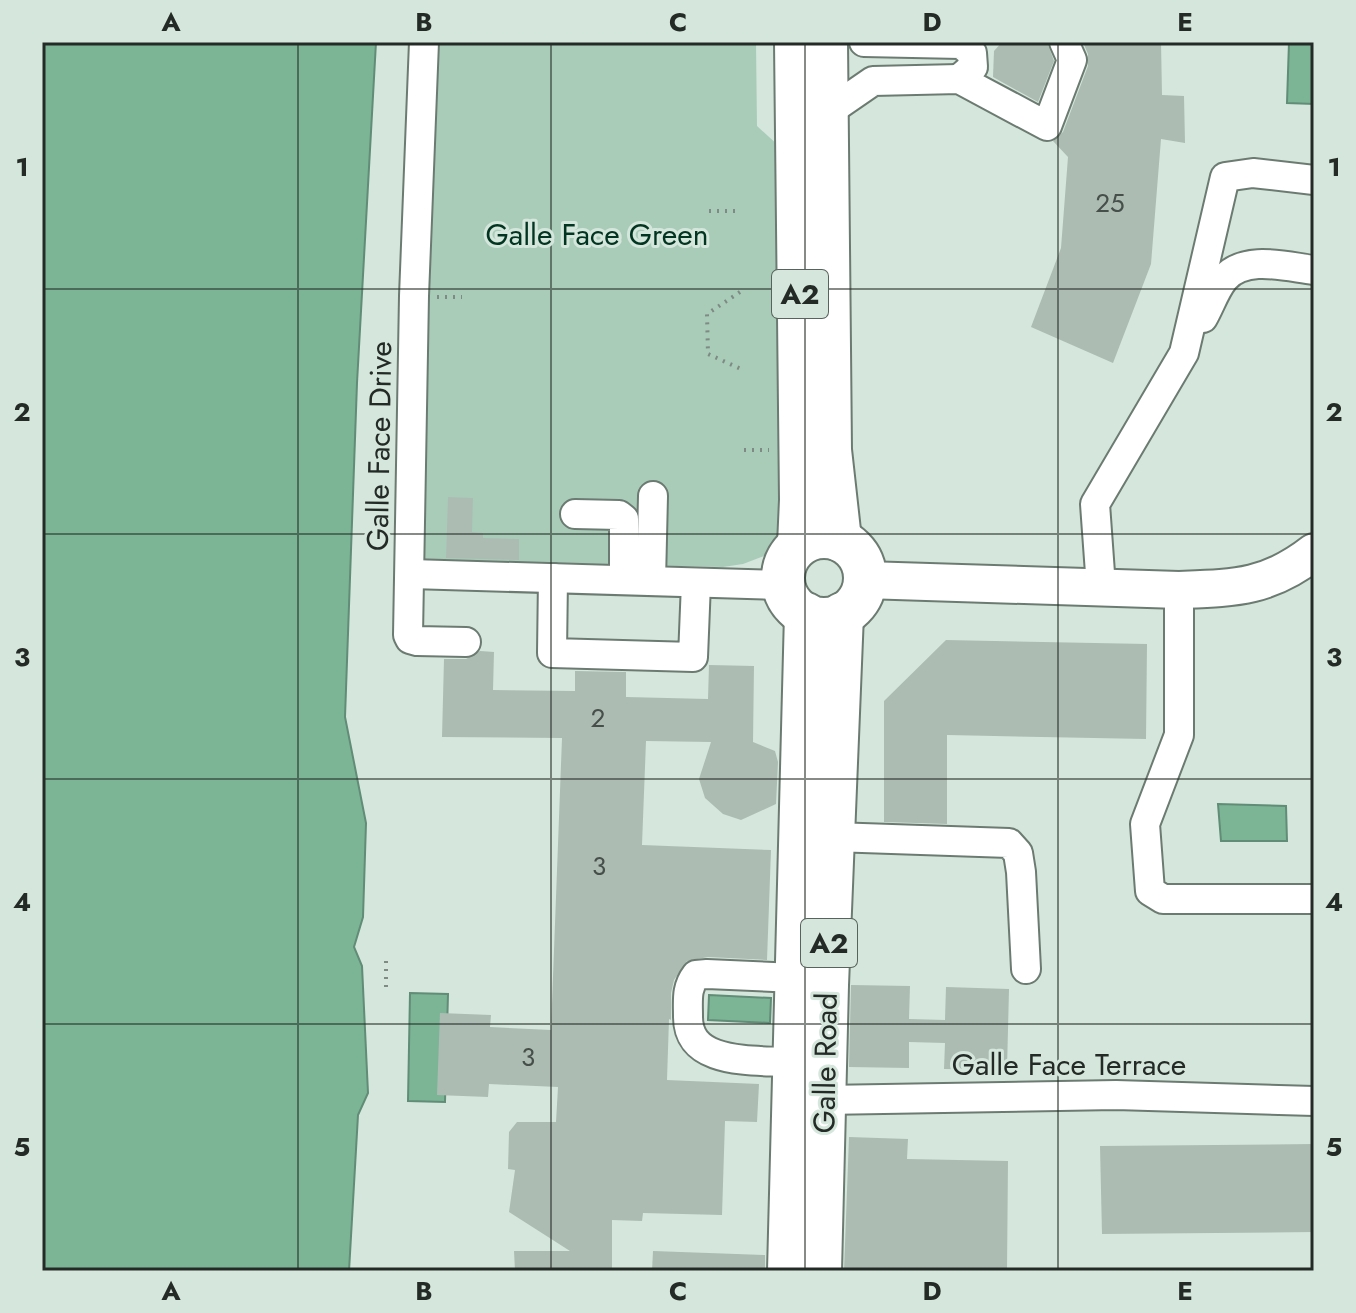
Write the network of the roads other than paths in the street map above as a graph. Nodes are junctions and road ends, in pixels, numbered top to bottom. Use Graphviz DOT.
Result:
graph roads {
  1 [pos="424,42"];
  2 [pos="796,42"];
  3 [pos="826,42"];
  4 [pos="1064,42"];
  5 [pos="869,43"];
  6 [pos="962,43"];
  7 [pos="959,79"];
  8 [pos="873,81"];
  9 [pos="828,112"];
  10 [pos="1314,180"];
  11 [pos="1314,270"];
  12 [pos="1184,353"];
  13 [pos="653,496"];
  14 [pos="575,514"];
  15 [pos="840,540"];
  16 [pos="799,545"];
  17 [pos="1314,552"];
  18 [pos="411,574"];
  19 [pos="553,578"];
  20 [pos="865,580"];
  21 [pos="637,581"];
  22 [pos="696,583"];
  23 [pos="1101,587"];
  24 [pos="1179,590"];
  25 [pos="810,605"];
  26 [pos="466,642"];
  27 [pos="833,837"];
  28 [pos="1314,899"];
  29 [pos="1026,969"];
  30 [pos="796,978"];
  31 [pos="794,1063"];
  32 [pos="824,1100"];
  33 [pos="1314,1101"];
  34 [pos="789,1271"];
  35 [pos="820,1271"];
  1 -- 18 [label="street, Galle Face Drive"];
  2 -- 16 [label="highway, A2"];
  3 -- 9 [label="highway, A2"];
  4 -- 7 [label="street"];
  5 -- 6 [label="street"];
  5 -- 8 [label="street"];
  6 -- 7 [label="street"];
  7 -- 8 [label="street"];
  8 -- 9 [label="street"];
  9 -- 15 [label="highway, A2"];
  10 -- 12 [label="street"];
  11 -- 12 [label="street"];
  12 -- 23 [label="street"];
  13 -- 21 [label="street"];
  14 -- 21 [label="street"];
  15 -- 16 [label="highway"];
  15 -- 20 [label="highway"];
  16 -- 25 [label="highway"];
  17 -- 24 [label="main road"];
  18 -- 19 [label="street, Galle Face Drive"];
  18 -- 26 [label="street"];
  19 -- 21 [label="street, Galle Face Drive"];
  19 -- 22 [label="street"];
  20 -- 23 [label="main road"];
  20 -- 25 [label="highway"];
  21 -- 22 [label="street, Galle Face Drive"];
  22 -- 25 [label="street, Galle Face Drive"];
  23 -- 24 [label="main road"];
  24 -- 28 [label="street"];
  25 -- 27 [label="highway, Galle Road / A2"];
  25 -- 30 [label="highway, Galle Road / A2"];
  27 -- 29 [label="street"];
  27 -- 32 [label="highway, Galle Road / A2"];
  30 -- 31 [label="highway, Galle Road / A2"];
  30 -- 31 [label="street"];
  31 -- 34 [label="highway, Galle Road / A2"];
  32 -- 33 [label="street, Galle Face Terrace"];
  32 -- 35 [label="highway, Galle Road / A2"];
}
